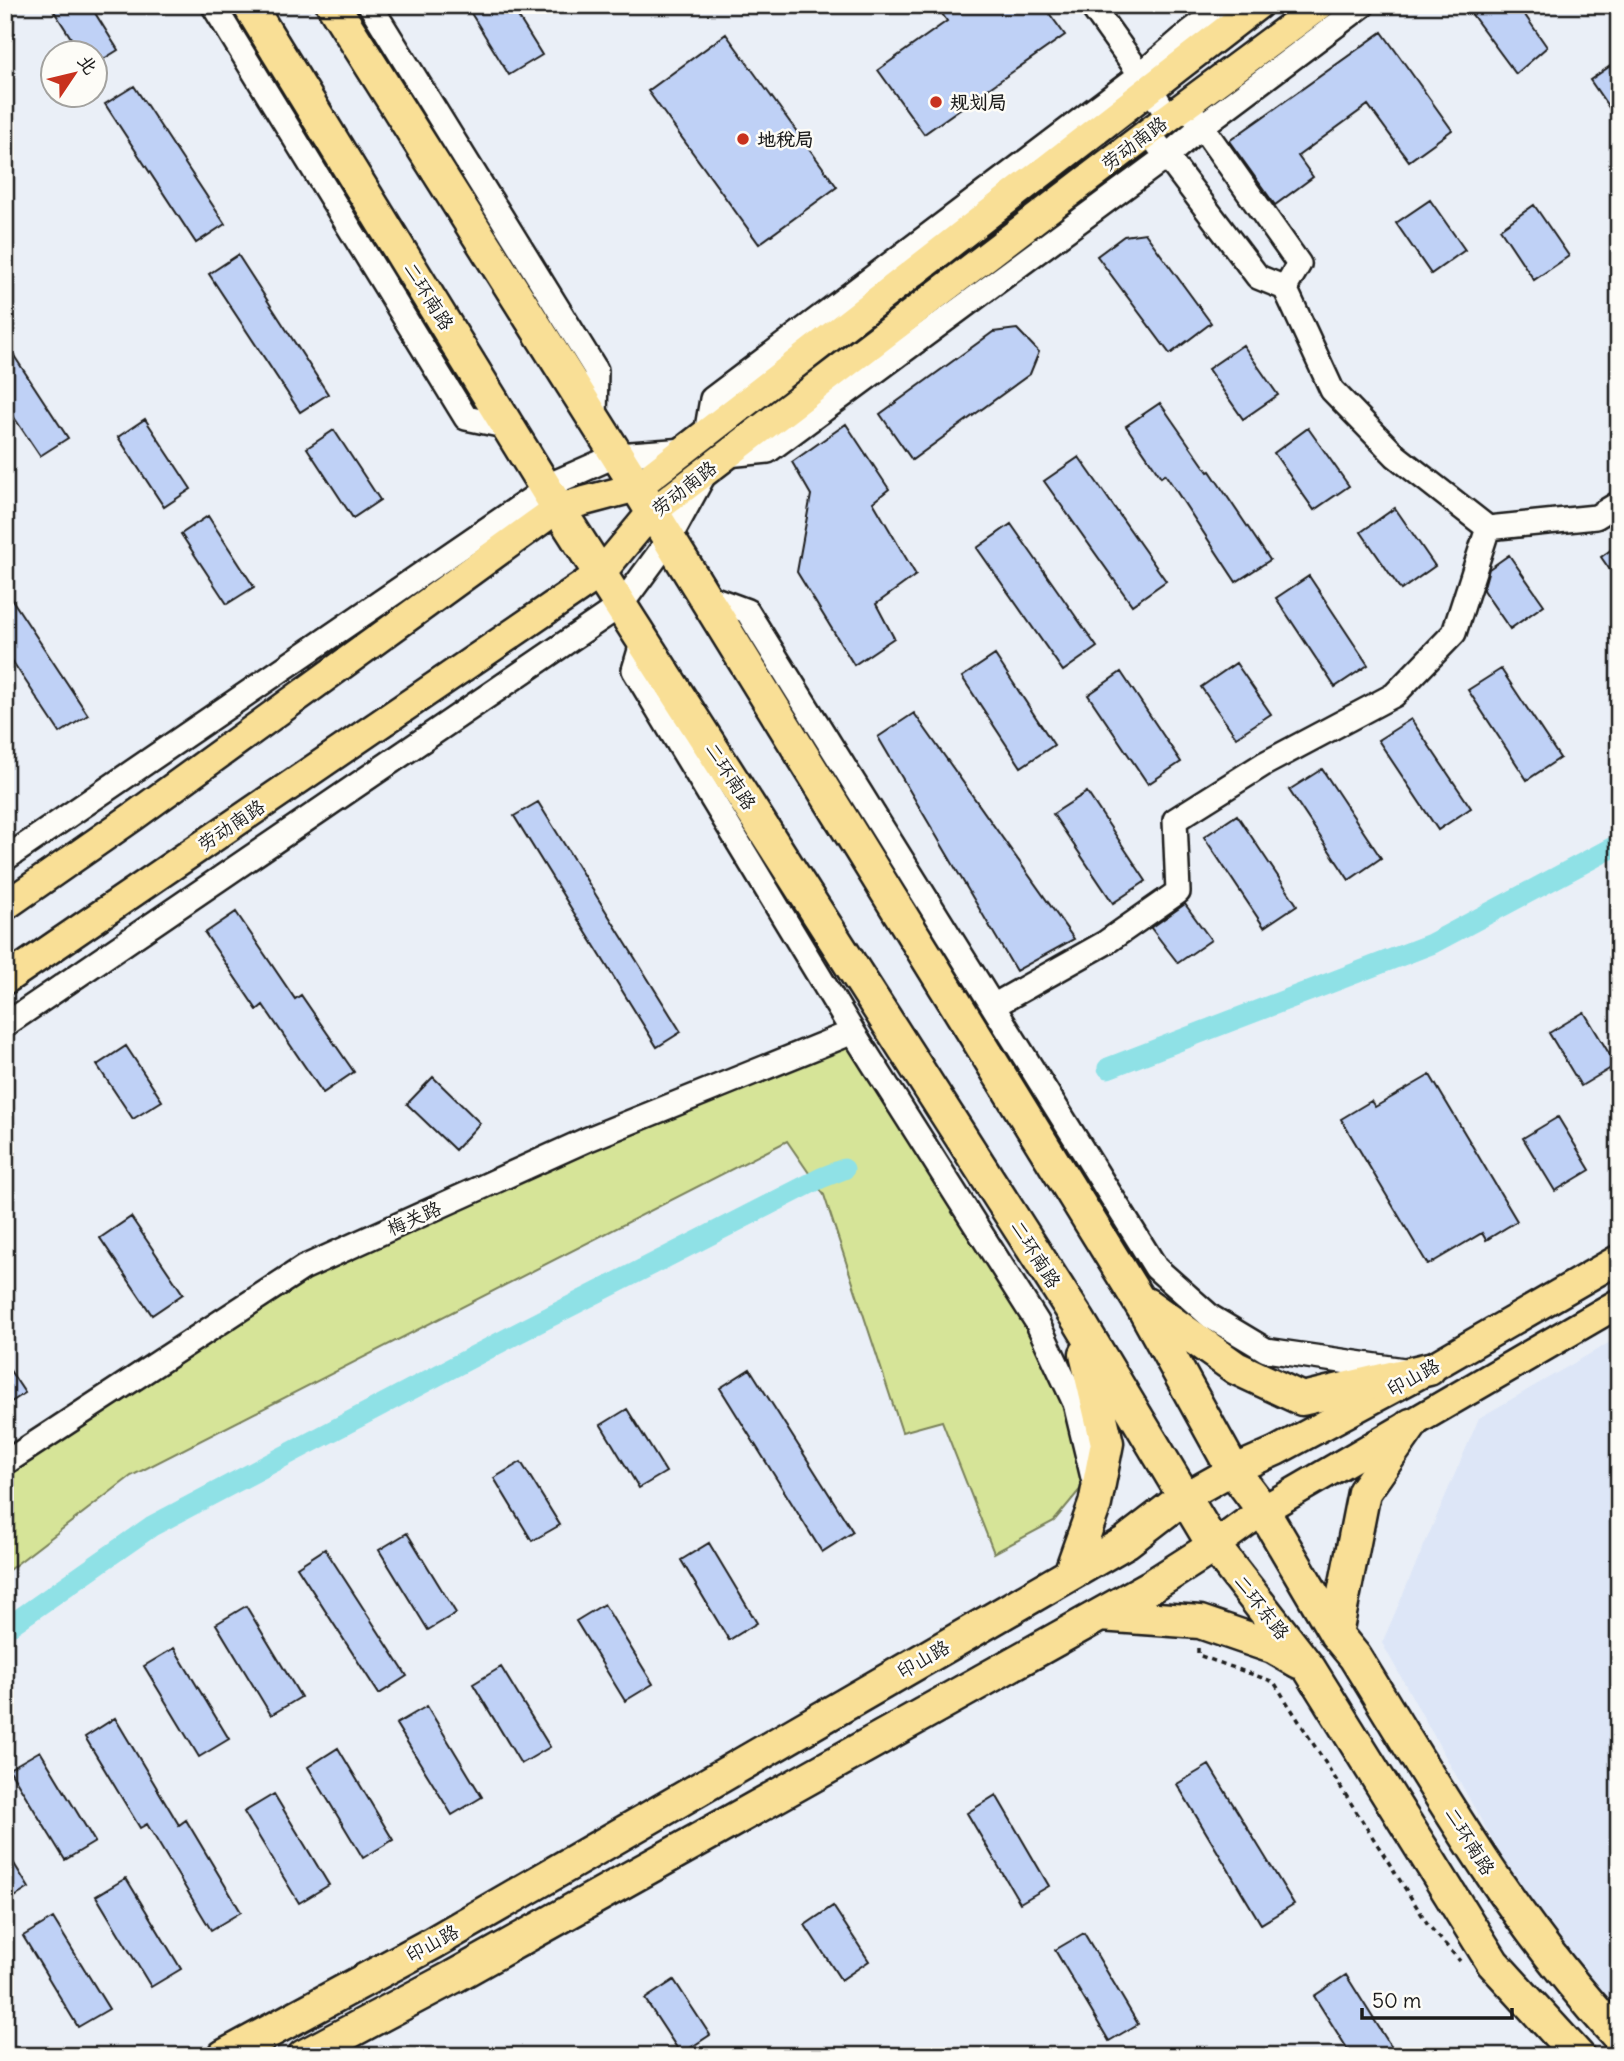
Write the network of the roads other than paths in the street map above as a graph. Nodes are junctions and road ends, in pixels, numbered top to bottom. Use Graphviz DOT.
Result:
graph roads {
  1 [pos="213,5"];
  2 [pos="249,5"];
  3 [pos="332,5"];
  4 [pos="370,5"];
  5 [pos="1091,5"];
  6 [pos="1226,5"];
  7 [pos="1258,5"];
  8 [pos="1320,5"];
  9 [pos="1363,5"];
  10 [pos="1146,82"];
  11 [pos="1176,120"];
  12 [pos="1167,156"];
  13 [pos="1285,288"];
  14 [pos="595,420"];
  15 [pos="509,427"];
  16 [pos="695,442"];
  17 [pos="617,455"];
  18 [pos="717,463"];
  19 [pos="552,498"];
  20 [pos="644,500"];
  21 [pos="1619,503"];
  22 [pos="1488,528"];
  23 [pos="668,541"];
  24 [pos="601,573"];
  25 [pos="701,594"];
  26 [pos="621,605"];
  27 [pos="643,640"];
  28 [pos="5,859"];
  29 [pos="5,906"];
  30 [pos="5,980"];
  31 [pos="993,1006"];
  32 [pos="5,1025"];
  33 [pos="853,1032"];
  34 [pos="1619,1259"];
  35 [pos="1138,1298"];
  36 [pos="1619,1303"];
  37 [pos="1079,1321"];
  38 [pos="1423,1370"];
  39 [pos="1411,1425"];
  40 [pos="5,1463"];
  41 [pos="1233,1470"];
  42 [pos="1097,1494"];
  43 [pos="1183,1498"];
  44 [pos="1263,1510"];
  45 [pos="1214,1546"];
  46 [pos="1070,1574"];
  47 [pos="1100,1615"];
  48 [pos="1336,1634"];
  49 [pos="1309,1668"];
  50 [pos="1619,2037"];
  51 [pos="224,2056"];
  52 [pos="304,2056"];
  53 [pos="1578,2056"];
  1 -- 15 [label="street"];
  2 -- 15 [label="highway, 二环南路"];
  3 -- 14 [label="highway"];
  4 -- 14 [label="street"];
  5 -- 10 [label="street"];
  6 -- 10 [label="street"];
  7 -- 10 [label="main road, 劳动南路"];
  8 -- 11 [label="main road, 劳动南路"];
  9 -- 11 [label="street"];
  10 -- 11 [label="street"];
  10 -- 16 [label="main road, 劳动南路"];
  11 -- 12 [label="street"];
  11 -- 12 [label="street"];
  11 -- 13 [label="street"];
  11 -- 18 [label="main road, 劳动南路"];
  12 -- 13 [label="street"];
  12 -- 18 [label="street"];
  13 -- 22 [label="street"];
  14 -- 17 [label="highway"];
  15 -- 19 [label="highway, 二环南路"];
  16 -- 17 [label="street"];
  16 -- 20 [label="main road, 劳动南路"];
  17 -- 19 [label="street"];
  17 -- 20 [label="highway"];
  18 -- 20 [label="main road, 劳动南路"];
  18 -- 23 [label="street"];
  19 -- 20 [label="main road, 劳动南路"];
  19 -- 24 [label="highway, 二环南路"];
  19 -- 28 [label="street"];
  19 -- 29 [label="main road, 劳动南路"];
  20 -- 23 [label="highway"];
  20 -- 24 [label="main road, 劳动南路"];
  21 -- 22 [label="street"];
  22 -- 31 [label="street"];
  23 -- 25 [label="highway"];
  23 -- 26 [label="street"];
  24 -- 26 [label="highway, 二环南路"];
  24 -- 30 [label="main road, 劳动南路"];
  25 -- 31 [label="street"];
  25 -- 35 [label="highway"];
  26 -- 27 [label="highway, 二环南路"];
  26 -- 32 [label="street"];
  27 -- 33 [label="street"];
  27 -- 37 [label="highway, 二环南路"];
  31 -- 38 [label="street"];
  33 -- 40 [label="street, 梅关路"];
  33 -- 42 [label="street"];
  34 -- 38 [label="main road, 印山路"];
  35 -- 38 [label="highway"];
  35 -- 41 [label="highway"];
  36 -- 39 [label="main road, 印山路"];
  37 -- 42 [label="highway"];
  37 -- 43 [label="highway, 二环南路"];
  38 -- 41 [label="main road, 印山路"];
  39 -- 44 [label="main road, 印山路"];
  39 -- 48 [label="highway"];
  41 -- 43 [label="main road, 印山路"];
  41 -- 44 [label="highway"];
  42 -- 46 [label="highway"];
  43 -- 45 [label="highway, 二环南路"];
  43 -- 46 [label="highway, 印山路"];
  44 -- 45 [label="main road, 印山路"];
  44 -- 48 [label="highway"];
  45 -- 47 [label="highway, 印山路"];
  45 -- 49 [label="highway, 二环东路"];
  46 -- 51 [label="highway, 印山路"];
  47 -- 49 [label="highway"];
  47 -- 52 [label="highway, 印山路"];
  48 -- 50 [label="highway, 二环南路"];
  49 -- 53 [label="highway"];
}
